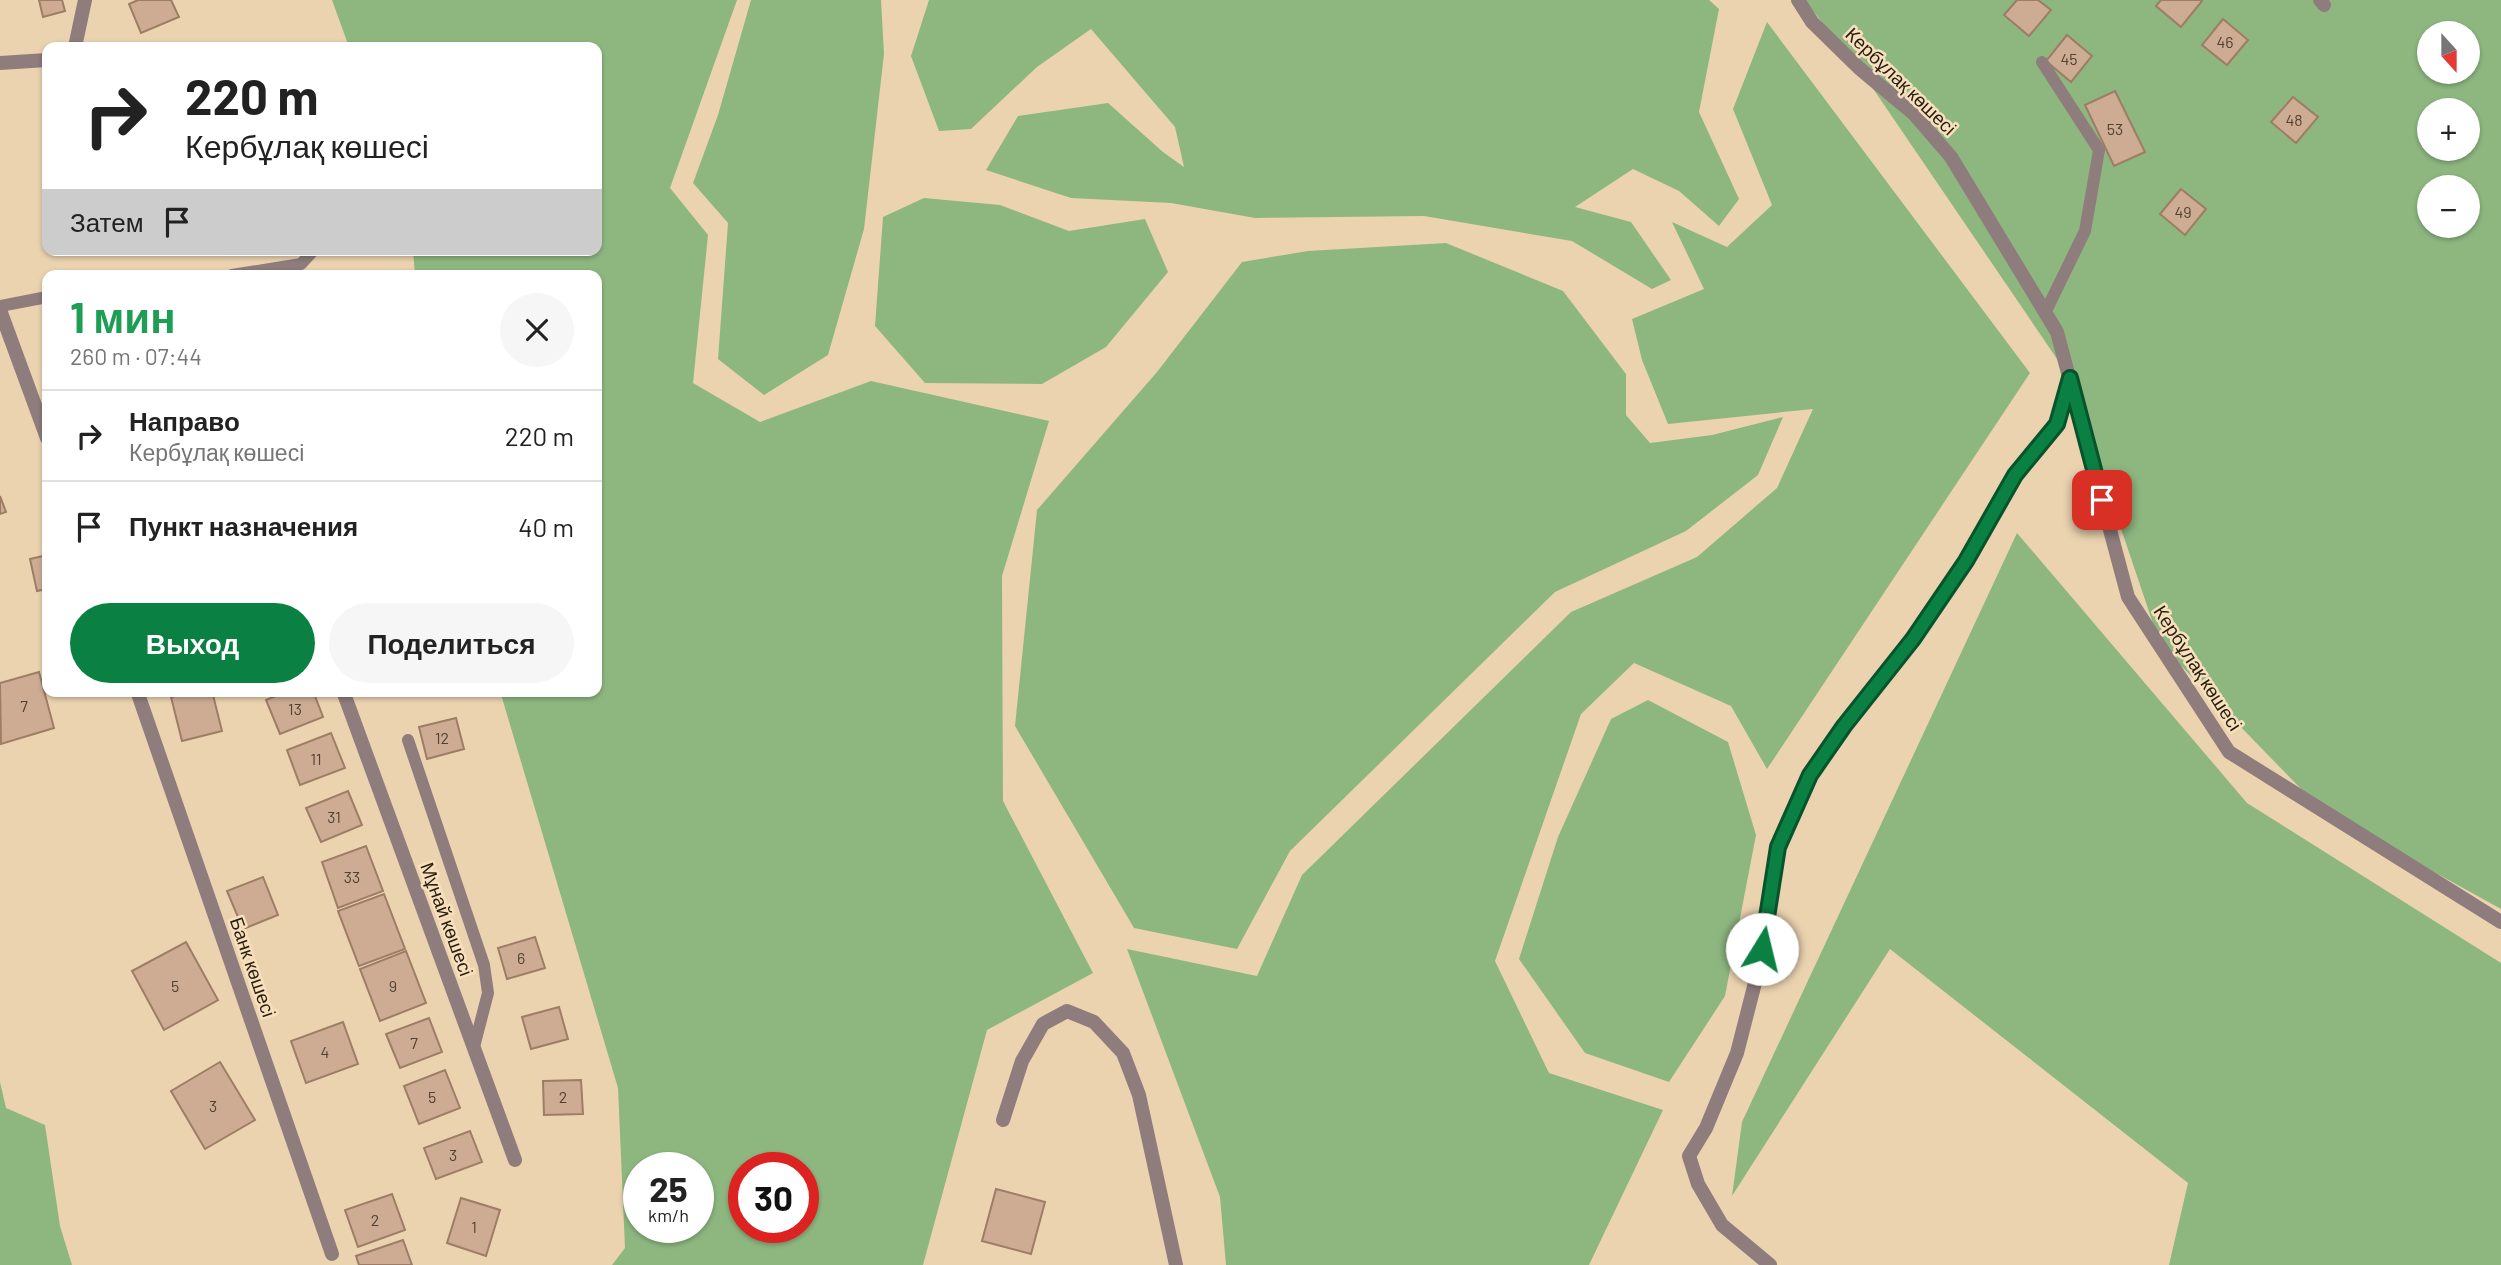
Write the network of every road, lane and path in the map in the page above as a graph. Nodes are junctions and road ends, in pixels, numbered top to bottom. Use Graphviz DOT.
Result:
graph roads {
  1 [pos="85,0"];
  2 [pos="1798,0"];
  3 [pos="76,42"];
  4 [pos="42,60"];
  5 [pos="2042,62"];
  6 [pos="0,63"];
  7 [pos="308,256"];
  8 [pos="263,270"];
  9 [pos="42,298"];
  10 [pos="0,308"];
  11 [pos="2045,313"];
  12 [pos="2070,378"];
  13 [pos="42,424"];
  14 [pos="139,697"];
  15 [pos="345,697"];
  16 [pos="408,740"];
  17 [pos="2501,922"];
  18 [pos="474,1047"];
  19 [pos="1003,1120"];
  20 [pos="516,1160"];
  21 [pos="332,1254"];
  22 [pos="1176,1265"];
  23 [pos="1770,1265"];
  1 -- 3 [label="street"];
  2 -- 11 [label="street, Кербұлақ көшесі"];
  4 -- 6 [label="street"];
  5 -- 11 [label="lane"];
  7 -- 8 [label="lane"];
  9 -- 10 [label="lane"];
  10 -- 13 [label="street"];
  11 -- 12 [label="street, Кербұлақ көшесі"];
  12 -- 17 [label="street, Кербұлақ көшесі"];
  12 -- 23 [label="street"];
  14 -- 21 [label="street, Банк көшесі"];
  15 -- 18 [label="street, Мұнай көшесі"];
  16 -- 18 [label="lane"];
  18 -- 20 [label="street, Мұнай көшесі"];
  19 -- 22 [label="street"];
}
